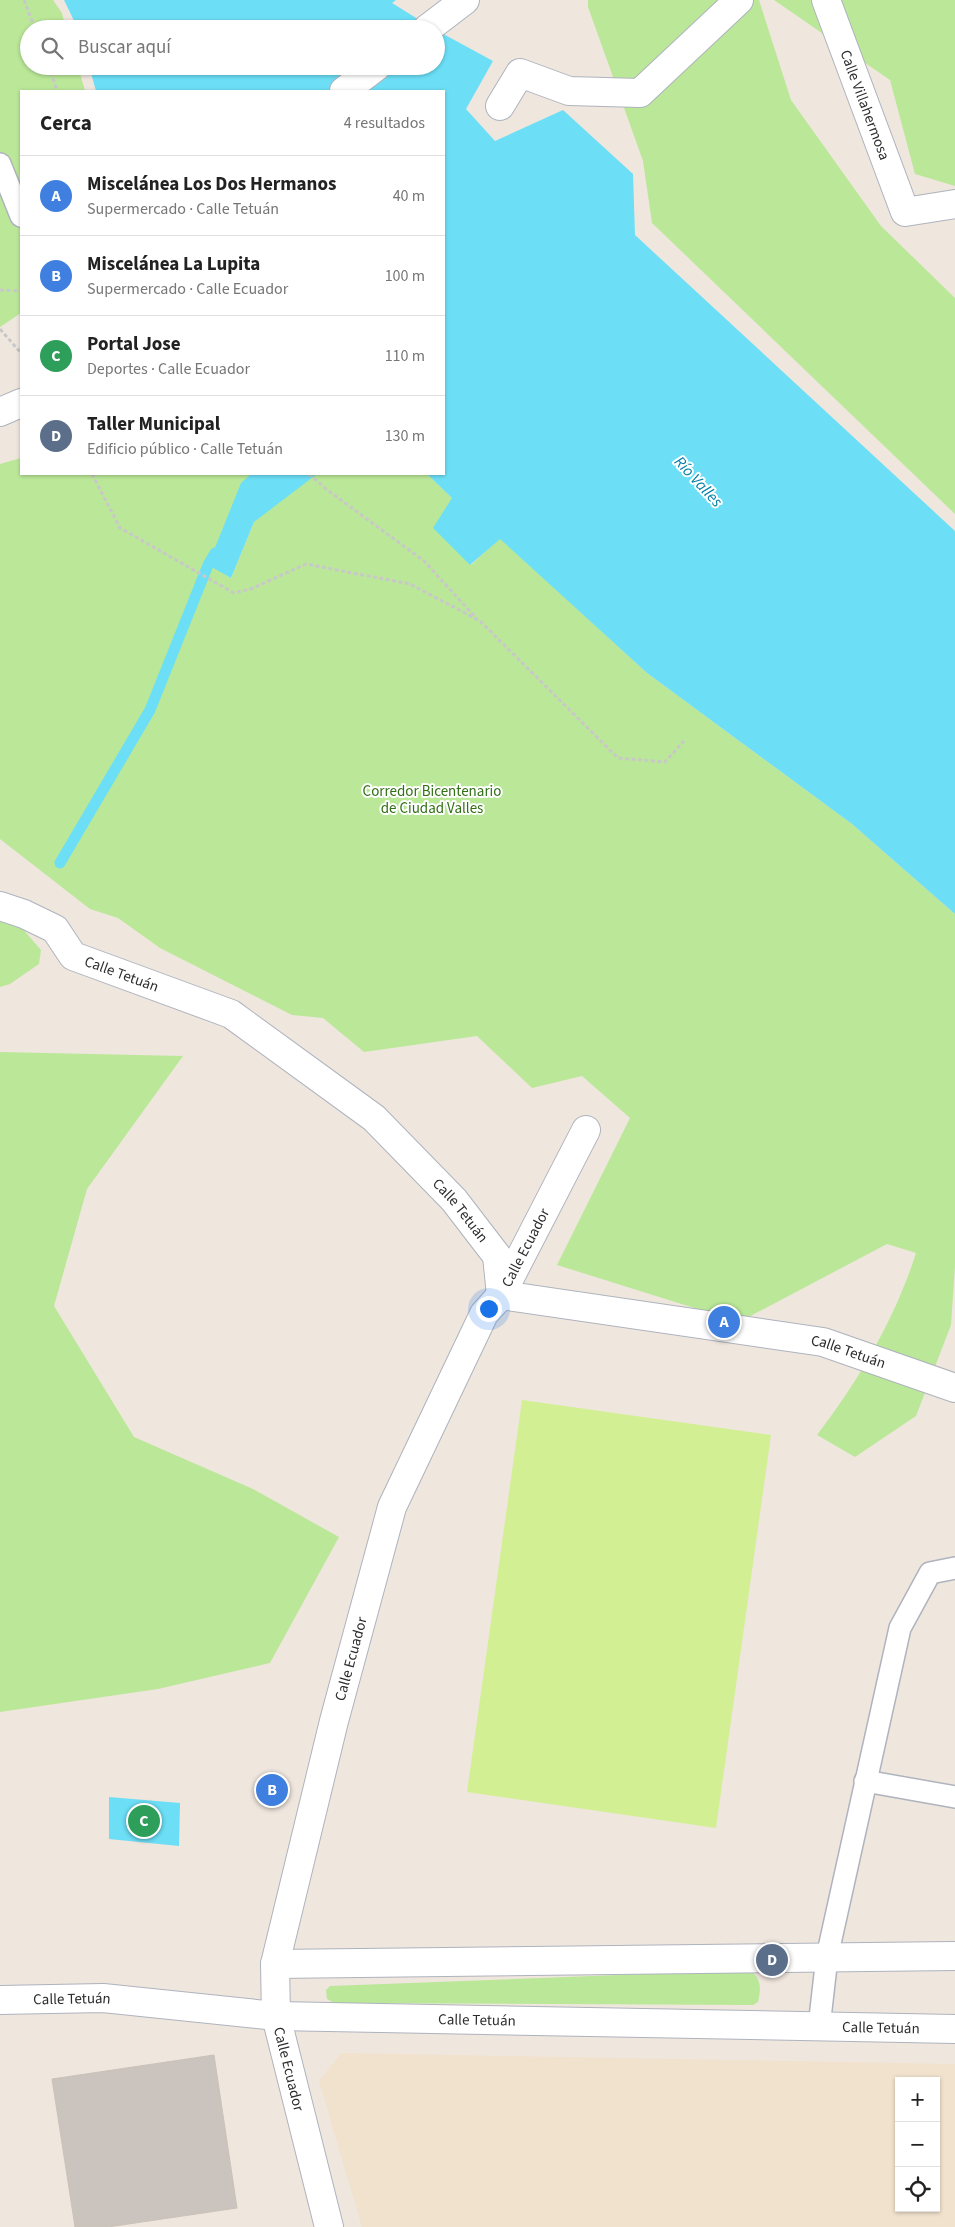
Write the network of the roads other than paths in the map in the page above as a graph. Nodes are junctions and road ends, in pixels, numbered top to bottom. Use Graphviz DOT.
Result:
graph roads {
  1 [pos="464,0"];
  2 [pos="739,0"];
  3 [pos="826,0"];
  4 [pos="438,20"];
  5 [pos="365,75"];
  6 [pos="345,90"];
  7 [pos="500,106"];
  8 [pos="0,164"];
  9 [pos="955,204"];
  10 [pos="20,214"];
  11 [pos="20,403"];
  12 [pos="0,412"];
  13 [pos="0,906"];
  14 [pos="586,1130"];
  15 [pos="501,1295"];
  16 [pos="955,1388"];
  17 [pos="955,1568"];
  18 [pos="865,1781"];
  19 [pos="955,1797"];
  20 [pos="955,1956"];
  21 [pos="828,1957"];
  22 [pos="275,1964"];
  23 [pos="0,2000"];
  24 [pos="276,2016"];
  25 [pos="819,2028"];
  26 [pos="955,2029"];
  27 [pos="329,2227"];
  1 -- 4 [label="street"];
  2 -- 7 [label="street"];
  3 -- 9 [label="street, Calle Villahermosa"];
  5 -- 6 [label="street"];
  8 -- 10 [label="lane"];
  11 -- 12 [label="street"];
  13 -- 15 [label="street, Calle Tetuán"];
  14 -- 15 [label="street, Calle Ecuador"];
  15 -- 16 [label="street, Calle Tetuán"];
  15 -- 22 [label="street, Calle Ecuador"];
  17 -- 18 [label="lane"];
  18 -- 19 [label="lane"];
  18 -- 21 [label="lane"];
  20 -- 21 [label="street"];
  21 -- 22 [label="street"];
  21 -- 25 [label="lane"];
  22 -- 24 [label="street, Calle Ecuador"];
  23 -- 24 [label="street, Calle Tetuán"];
  24 -- 25 [label="street, Calle Tetuán"];
  24 -- 27 [label="street, Calle Ecuador"];
  25 -- 26 [label="street, Calle Tetuán"];
}
